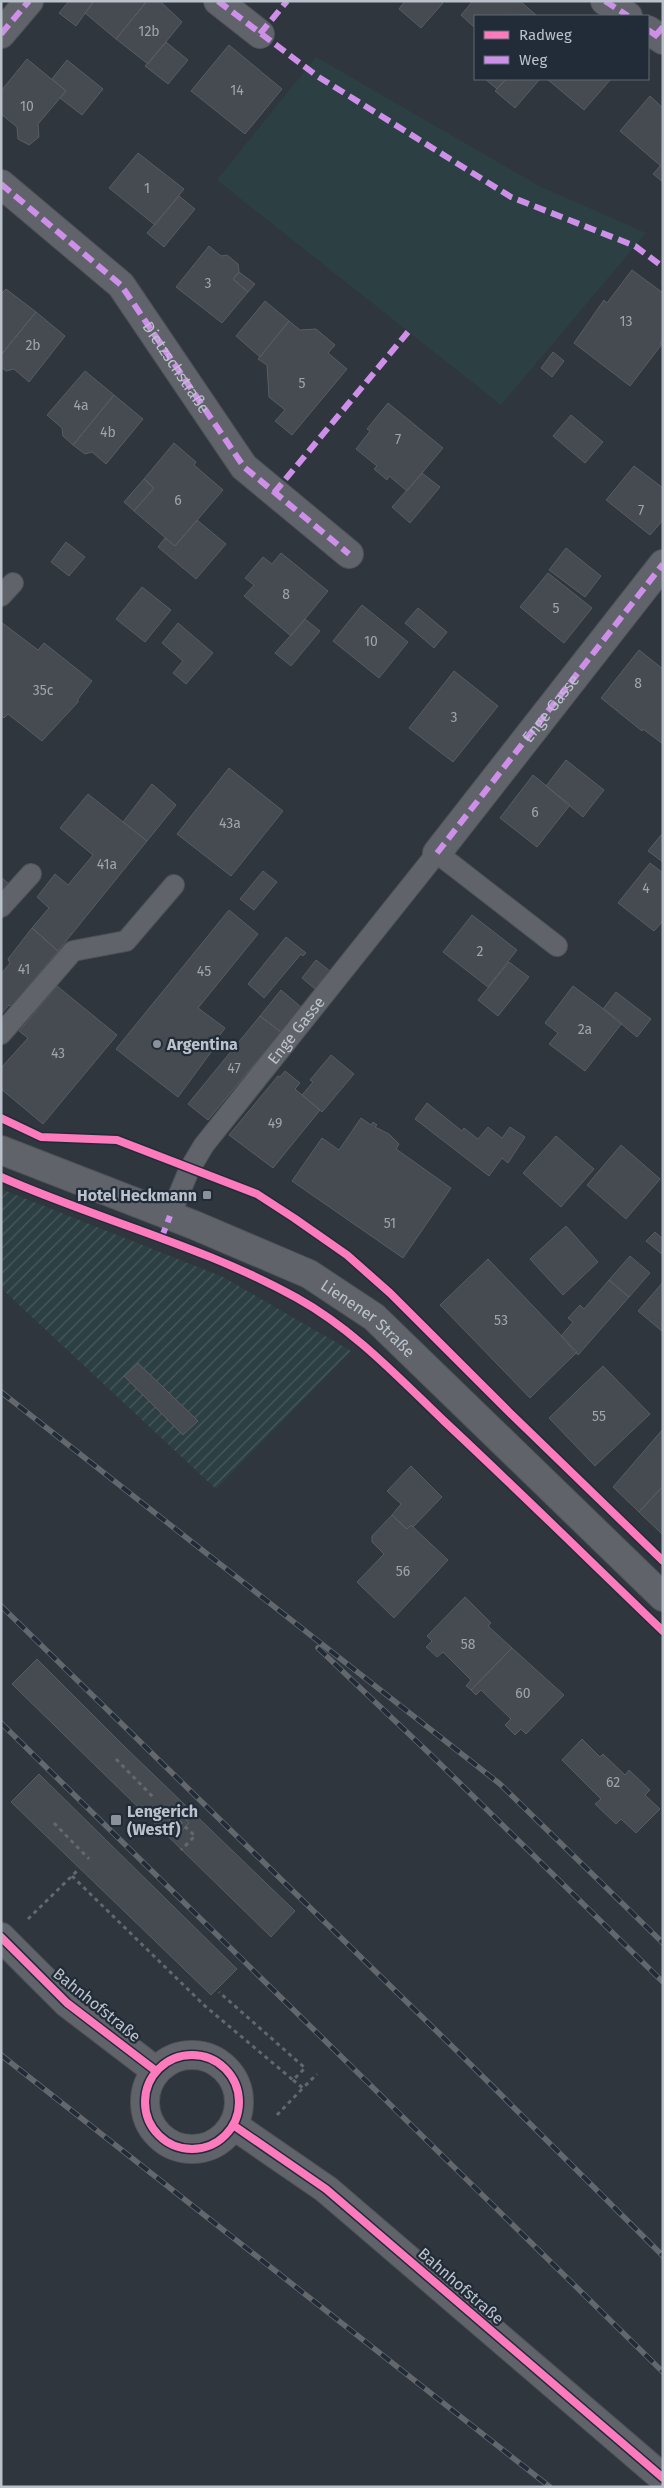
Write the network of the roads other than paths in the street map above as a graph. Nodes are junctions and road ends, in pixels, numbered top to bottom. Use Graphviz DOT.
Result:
graph roads {
  1 [pos="28,1"];
  2 [pos="218,1"];
  3 [pos="605,1"];
  4 [pos="626,15"];
  5 [pos="1,34"];
  6 [pos="260,34"];
  7 [pos="1,184"];
  8 [pos="349,554"];
  9 [pos="663,564"];
  10 [pos="438,853"];
  11 [pos="31,874"];
  12 [pos="174,885"];
  13 [pos="1,907"];
  14 [pos="557,946"];
  15 [pos="1,1034"];
  16 [pos="1,1150"];
  17 [pos="170,1216"];
  18 [pos="663,1597"];
  19 [pos="1,1937"];
  20 [pos="156,2071"];
  21 [pos="233,2125"];
  22 [pos="663,2478"];
  1 -- 5 [label="street"];
  2 -- 6 [label="street"];
  3 -- 4 [label="street"];
  7 -- 8 [label="street, Dietzschstraße"];
  9 -- 10 [label="street, Enge Gasse"];
  10 -- 14 [label="lane"];
  10 -- 17 [label="lane, Enge Gasse"];
  11 -- 13 [label="lane"];
  12 -- 15 [label="lane"];
  16 -- 17 [label="street, Lienener Straße"];
  17 -- 18 [label="street, Lienener Straße"];
  19 -- 20 [label="street, Bahnhofstraße"];
  20 -- 21 [label="street"];
  20 -- 21 [label="street"];
  21 -- 22 [label="street, Bahnhofstraße"];
}
